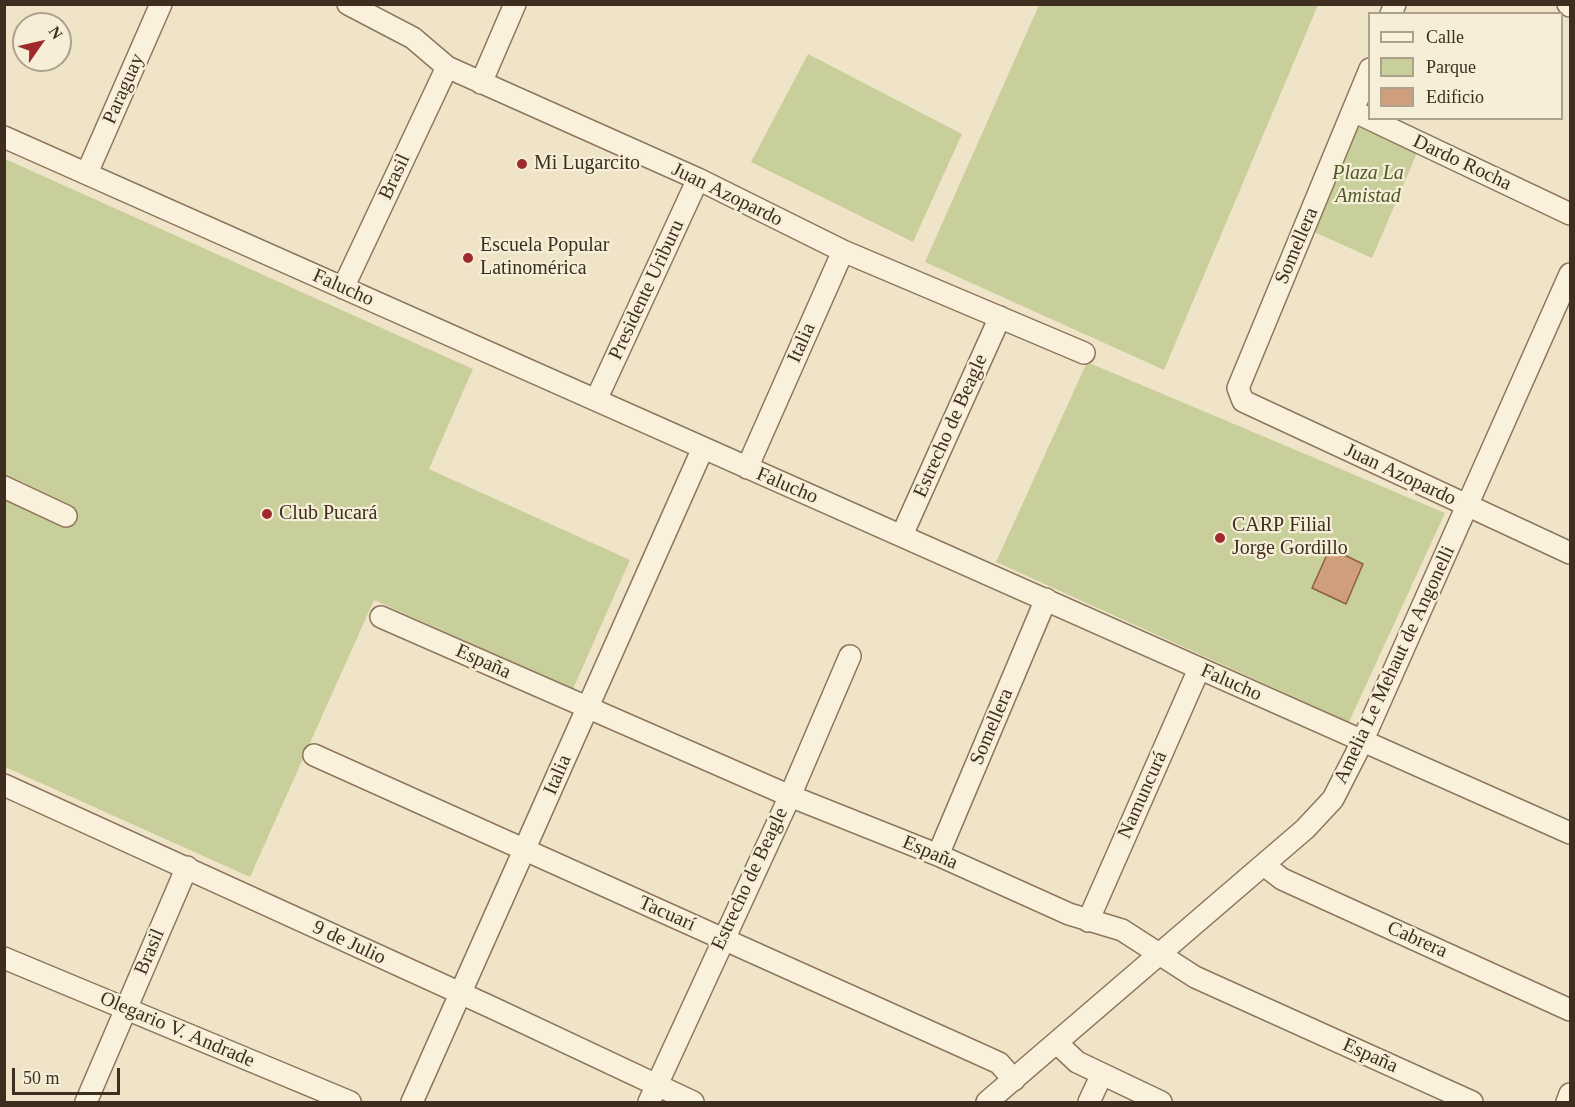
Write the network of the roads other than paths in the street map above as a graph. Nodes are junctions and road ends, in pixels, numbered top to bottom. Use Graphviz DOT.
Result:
graph roads {
  1 [pos="161,4"];
  2 [pos="348,4"];
  3 [pos="515,4"];
  4 [pos="447,67"];
  5 [pos="1368,74"];
  6 [pos="481,83"];
  7 [pos="1353,111"];
  8 [pos="1368,118"];
  9 [pos="1372,120"];
  10 [pos="4,137"];
  11 [pos="87,173"];
  12 [pos="698,179"];
  13 [pos="1570,214"];
  14 [pos="843,251"];
  15 [pos="1570,277"];
  16 [pos="343,288"];
  17 [pos="1000,316"];
  18 [pos="1084,353"];
  19 [pos="1238,388"];
  20 [pos="596,400"];
  21 [pos="703,448"];
  22 [pos="747,468"];
  23 [pos="4,486"];
  24 [pos="1467,506"];
  25 [pos="66,516"];
  26 [pos="902,535"];
  27 [pos="1570,553"];
  28 [pos="1046,599"];
  29 [pos="381,617"];
  30 [pos="850,656"];
  31 [pos="1198,669"];
  32 [pos="587,708"];
  33 [pos="1362,742"];
  34 [pos="314,755"];
  35 [pos="4,785"];
  36 [pos="790,796"];
  37 [pos="1570,833"];
  38 [pos="525,851"];
  39 [pos="938,855"];
  40 [pos="1265,866"];
  41 [pos="187,867"];
  42 [pos="1088,921"];
  43 [pos="722,938"];
  44 [pos="1161,955"];
  45 [pos="4,958"];
  46 [pos="460,994"];
  47 [pos="126,1008"];
  48 [pos="1570,1010"];
  49 [pos="1058,1044"];
  50 [pos="1101,1076"];
  51 [pos="1014,1080"];
  52 [pos="652,1094"];
  53 [pos="1570,1094"];
  54 [pos="324,1097"];
  55 [pos="86,1102"];
  56 [pos="350,1102"];
  57 [pos="412,1102"];
  58 [pos="693,1102"];
  59 [pos="987,1102"];
  60 [pos="1089,1102"];
  61 [pos="1161,1102"];
  62 [pos="1472,1102"];
  63 [pos="1567,1102"];
  1 -- 11 [label="street, Paraguay"];
  2 -- 4 [label="street, Juan Azopardo"];
  3 -- 6 [label="street"];
  4 -- 6 [label="street, Juan Azopardo"];
  4 -- 16 [label="street, Brasil"];
  5 -- 7 [label="street, Somellera"];
  6 -- 12 [label="street, Juan Azopardo"];
  7 -- 8 [label="street, Dardo Rocha"];
  7 -- 19 [label="street, Somellera"];
  9 -- 13 [label="street, Dardo Rocha"];
  10 -- 11 [label="street, Falucho"];
  11 -- 16 [label="street, Falucho"];
  12 -- 14 [label="street, Juan Azopardo"];
  12 -- 20 [label="street, Presidente Uriburu"];
  14 -- 17 [label="street, Juan Azopardo"];
  14 -- 22 [label="street, Italia"];
  15 -- 24 [label="street, Amelia Le Mehaut de Angonelli"];
  16 -- 20 [label="street, Falucho"];
  17 -- 18 [label="street, Juan Azopardo"];
  17 -- 26 [label="street, Estrecho de Beagle"];
  19 -- 24 [label="street, Juan Azopardo"];
  20 -- 21 [label="street, Falucho"];
  21 -- 22 [label="street, Falucho"];
  21 -- 32 [label="street, Italia"];
  22 -- 26 [label="street, Falucho"];
  23 -- 25 [label="street"];
  24 -- 27 [label="street, Juan Azopardo"];
  24 -- 33 [label="street, Amelia Le Mehaut de Angonelli"];
  26 -- 28 [label="street, Falucho"];
  28 -- 31 [label="street, Falucho"];
  28 -- 39 [label="street, Somellera"];
  29 -- 32 [label="street, España"];
  30 -- 36 [label="street, Estrecho de Beagle"];
  31 -- 33 [label="street, Falucho"];
  31 -- 42 [label="street, Namuncurá"];
  32 -- 36 [label="street, España"];
  32 -- 38 [label="street, Italia"];
  33 -- 37 [label="street, Falucho"];
  33 -- 40 [label="street, Amelia Le Mehaut de Angonelli"];
  34 -- 38 [label="street, Tacuarí"];
  35 -- 41 [label="street, 9 de Julio"];
  36 -- 39 [label="street, España"];
  36 -- 43 [label="street, Estrecho de Beagle"];
  38 -- 43 [label="street, Tacuarí"];
  38 -- 46 [label="street, Italia"];
  39 -- 42 [label="street, España"];
  40 -- 44 [label="street, Amelia Le Mehaut de Angonelli"];
  40 -- 48 [label="street, Cabrera"];
  41 -- 46 [label="street, 9 de Julio"];
  41 -- 47 [label="street, Brasil"];
  42 -- 44 [label="street, España"];
  43 -- 51 [label="street, Tacuarí"];
  43 -- 52 [label="street, Estrecho de Beagle"];
  44 -- 49 [label="street, Amelia Le Mehaut de Angonelli"];
  44 -- 62 [label="street, España"];
  45 -- 47 [label="street, Olegario V. Andrade"];
  46 -- 52 [label="street, 9 de Julio"];
  46 -- 57 [label="street, Italia"];
  47 -- 54 [label="street, Olegario V. Andrade"];
  47 -- 55 [label="street, Brasil"];
  49 -- 50 [label="street"];
  49 -- 51 [label="street, Amelia Le Mehaut de Angonelli"];
  50 -- 60 [label="street"];
  50 -- 61 [label="street"];
  51 -- 59 [label="street, Amelia Le Mehaut de Angonelli"];
  52 -- 58 [label="street, 9 de Julio"];
  53 -- 63 [label="street"];
  54 -- 56 [label="street, Olegario V. Andrade"];
}
